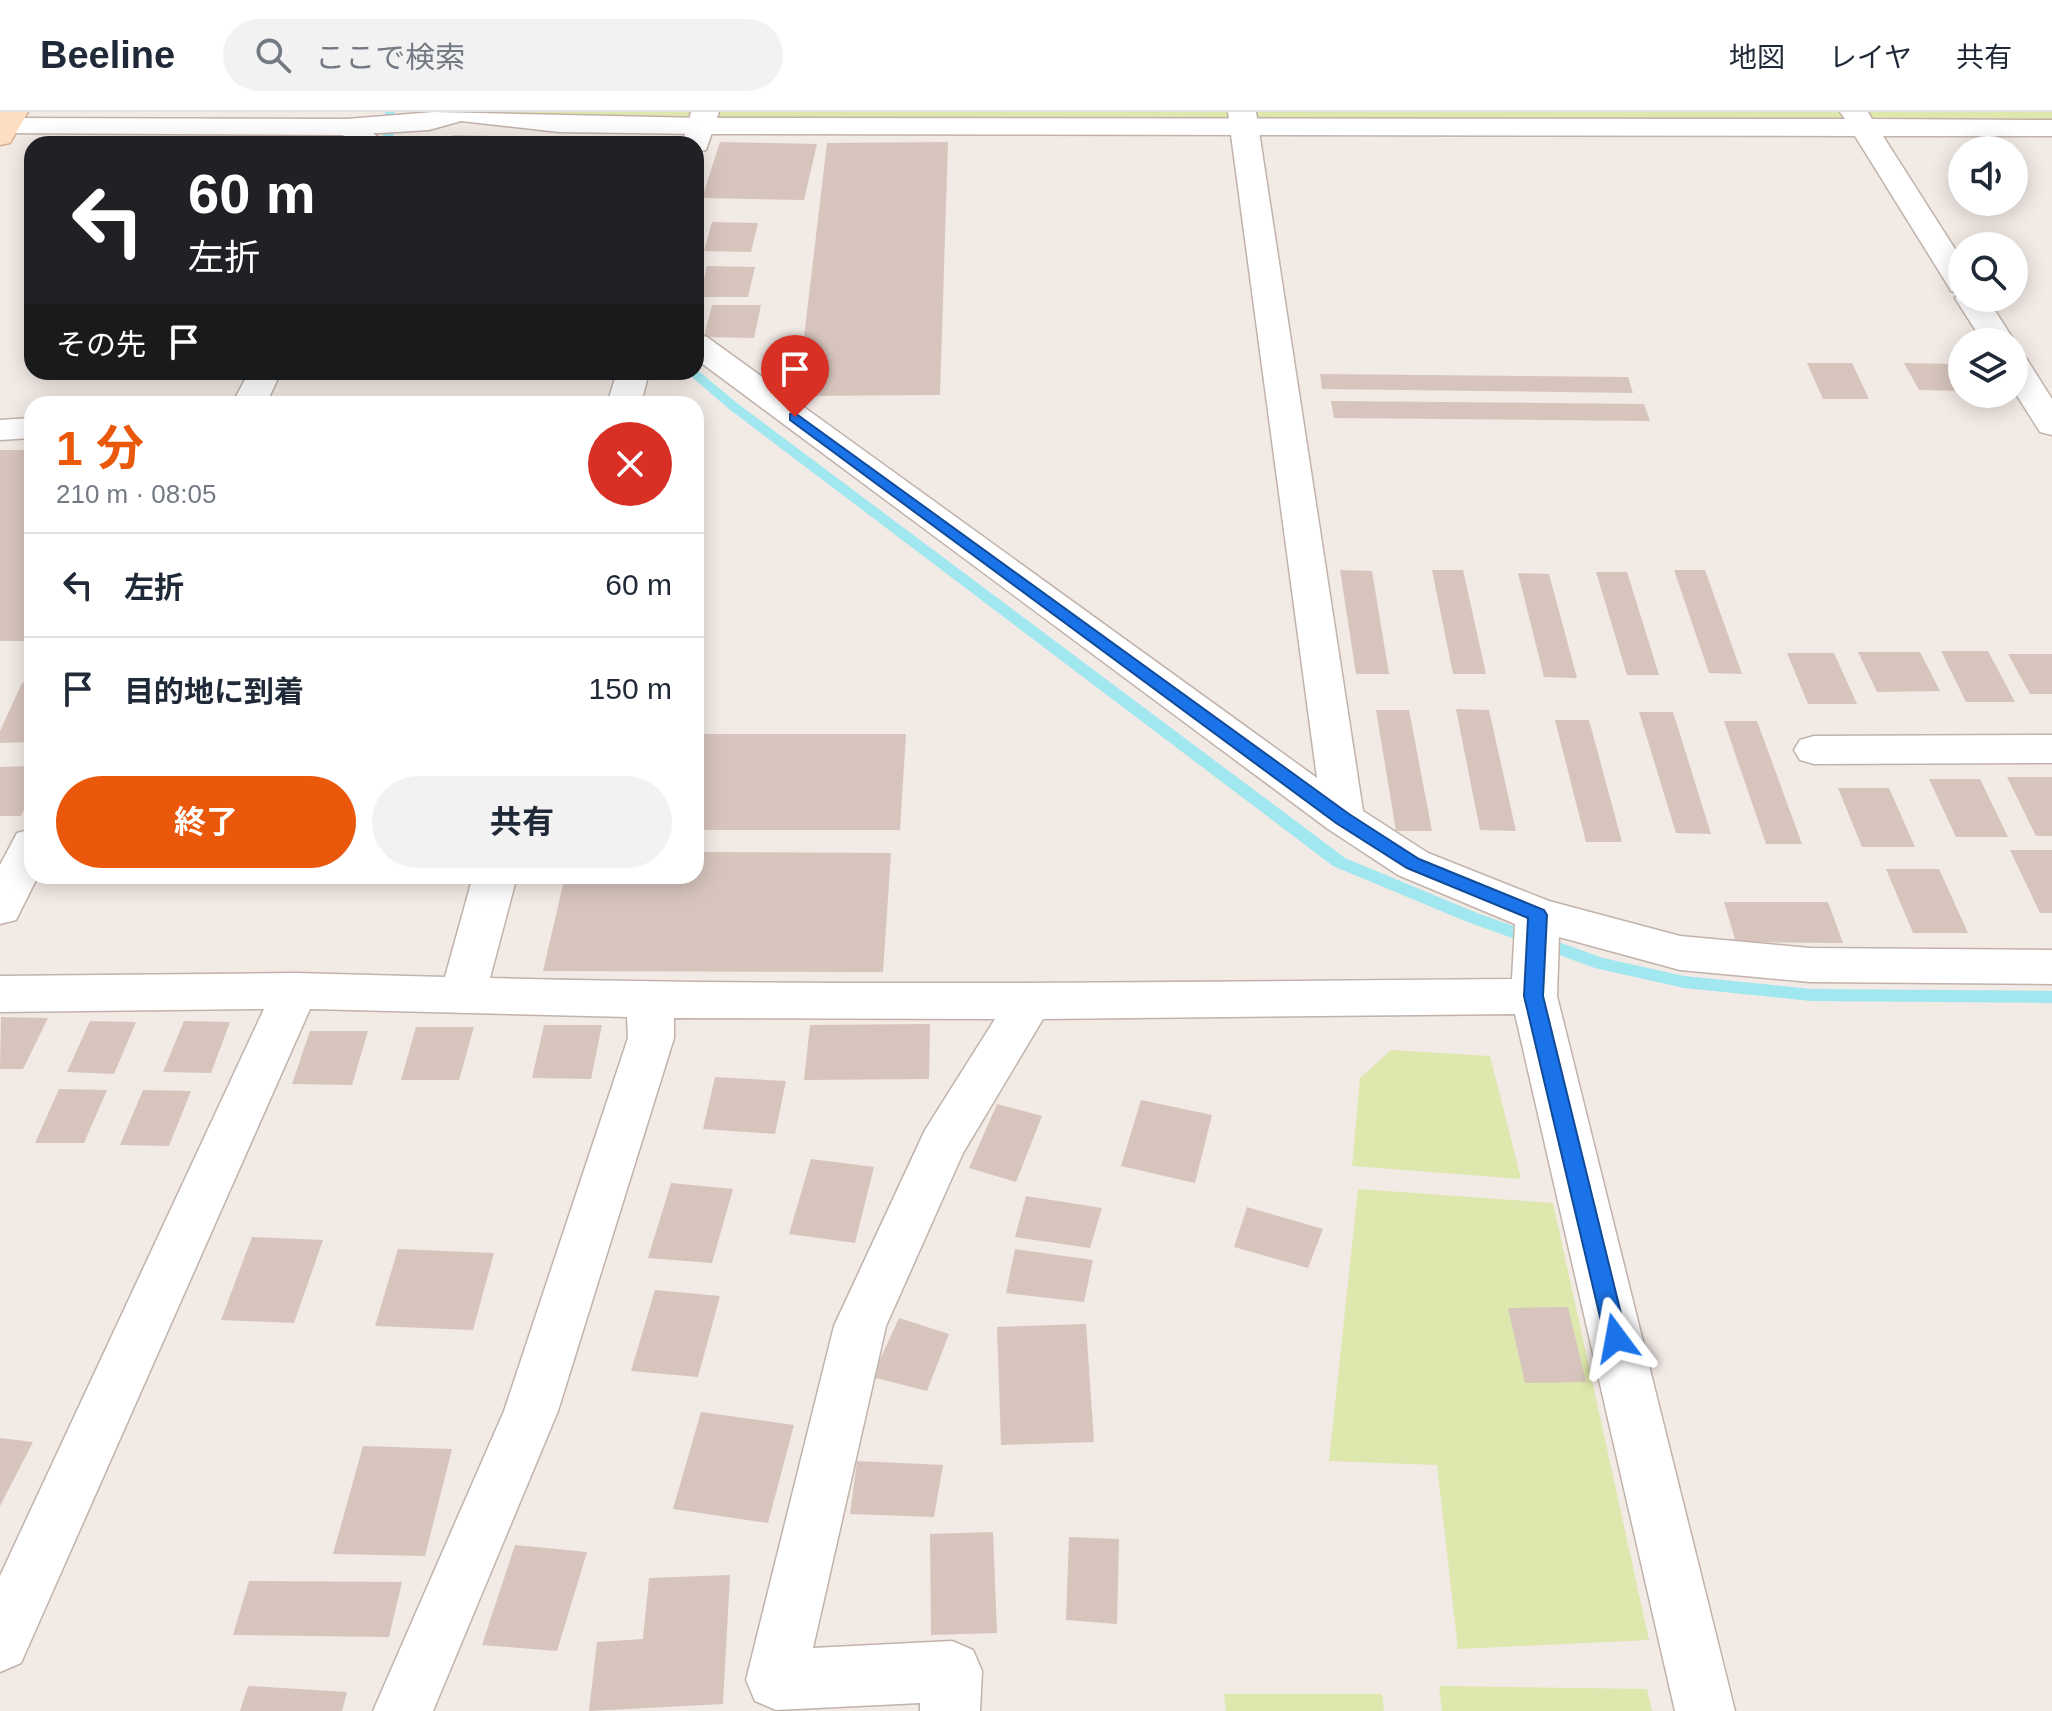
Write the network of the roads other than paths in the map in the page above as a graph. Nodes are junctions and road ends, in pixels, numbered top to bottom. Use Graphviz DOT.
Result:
graph roads {
  1 [pos="458,113"];
  2 [pos="1243,120"];
  3 [pos="1858,120"];
  4 [pos="7,125"];
  5 [pos="347,127"];
  6 [pos="701,127"];
  7 [pos="2052,128"];
  8 [pos="361,136"];
  9 [pos="1948,262"];
  10 [pos="704,350"];
  11 [pos="2028,387"];
  12 [pos="2052,425"];
  13 [pos="24,428"];
  14 [pos="0,430"];
  15 [pos="2052,749"];
  16 [pos="1814,750"];
  17 [pos="1343,818"];
  18 [pos="24,860"];
  19 [pos="493,884"];
  20 [pos="0,908"];
  21 [pos="1538,915"];
  22 [pos="2052,967"];
  23 [pos="295,991"];
  24 [pos="0,994"];
  25 [pos="463,994"];
  26 [pos="1534,996"];
  27 [pos="650,1000"];
  28 [pos="1030,1001"];
  29 [pos="0,1642"];
  30 [pos="403,1711"];
  31 [pos="950,1711"];
  32 [pos="1705,1711"];
  1 -- 5 [label="street"];
  1 -- 6 [label="street"];
  2 -- 3 [label="street"];
  2 -- 6 [label="street"];
  2 -- 17 [label="street"];
  3 -- 7 [label="street"];
  3 -- 9 [label="street"];
  4 -- 5 [label="street"];
  5 -- 8 [label="street"];
  10 -- 17 [label="street"];
  11 -- 12 [label="street"];
  13 -- 14 [label="street"];
  15 -- 16 [label="street"];
  17 -- 21 [label="street"];
  18 -- 20 [label="street"];
  19 -- 25 [label="street"];
  21 -- 22 [label="street"];
  21 -- 26 [label="street"];
  23 -- 24 [label="street"];
  23 -- 25 [label="street"];
  23 -- 29 [label="street"];
  25 -- 27 [label="street"];
  26 -- 28 [label="street"];
  26 -- 32 [label="street"];
  27 -- 28 [label="street"];
  27 -- 30 [label="street"];
  28 -- 31 [label="street"];
}
